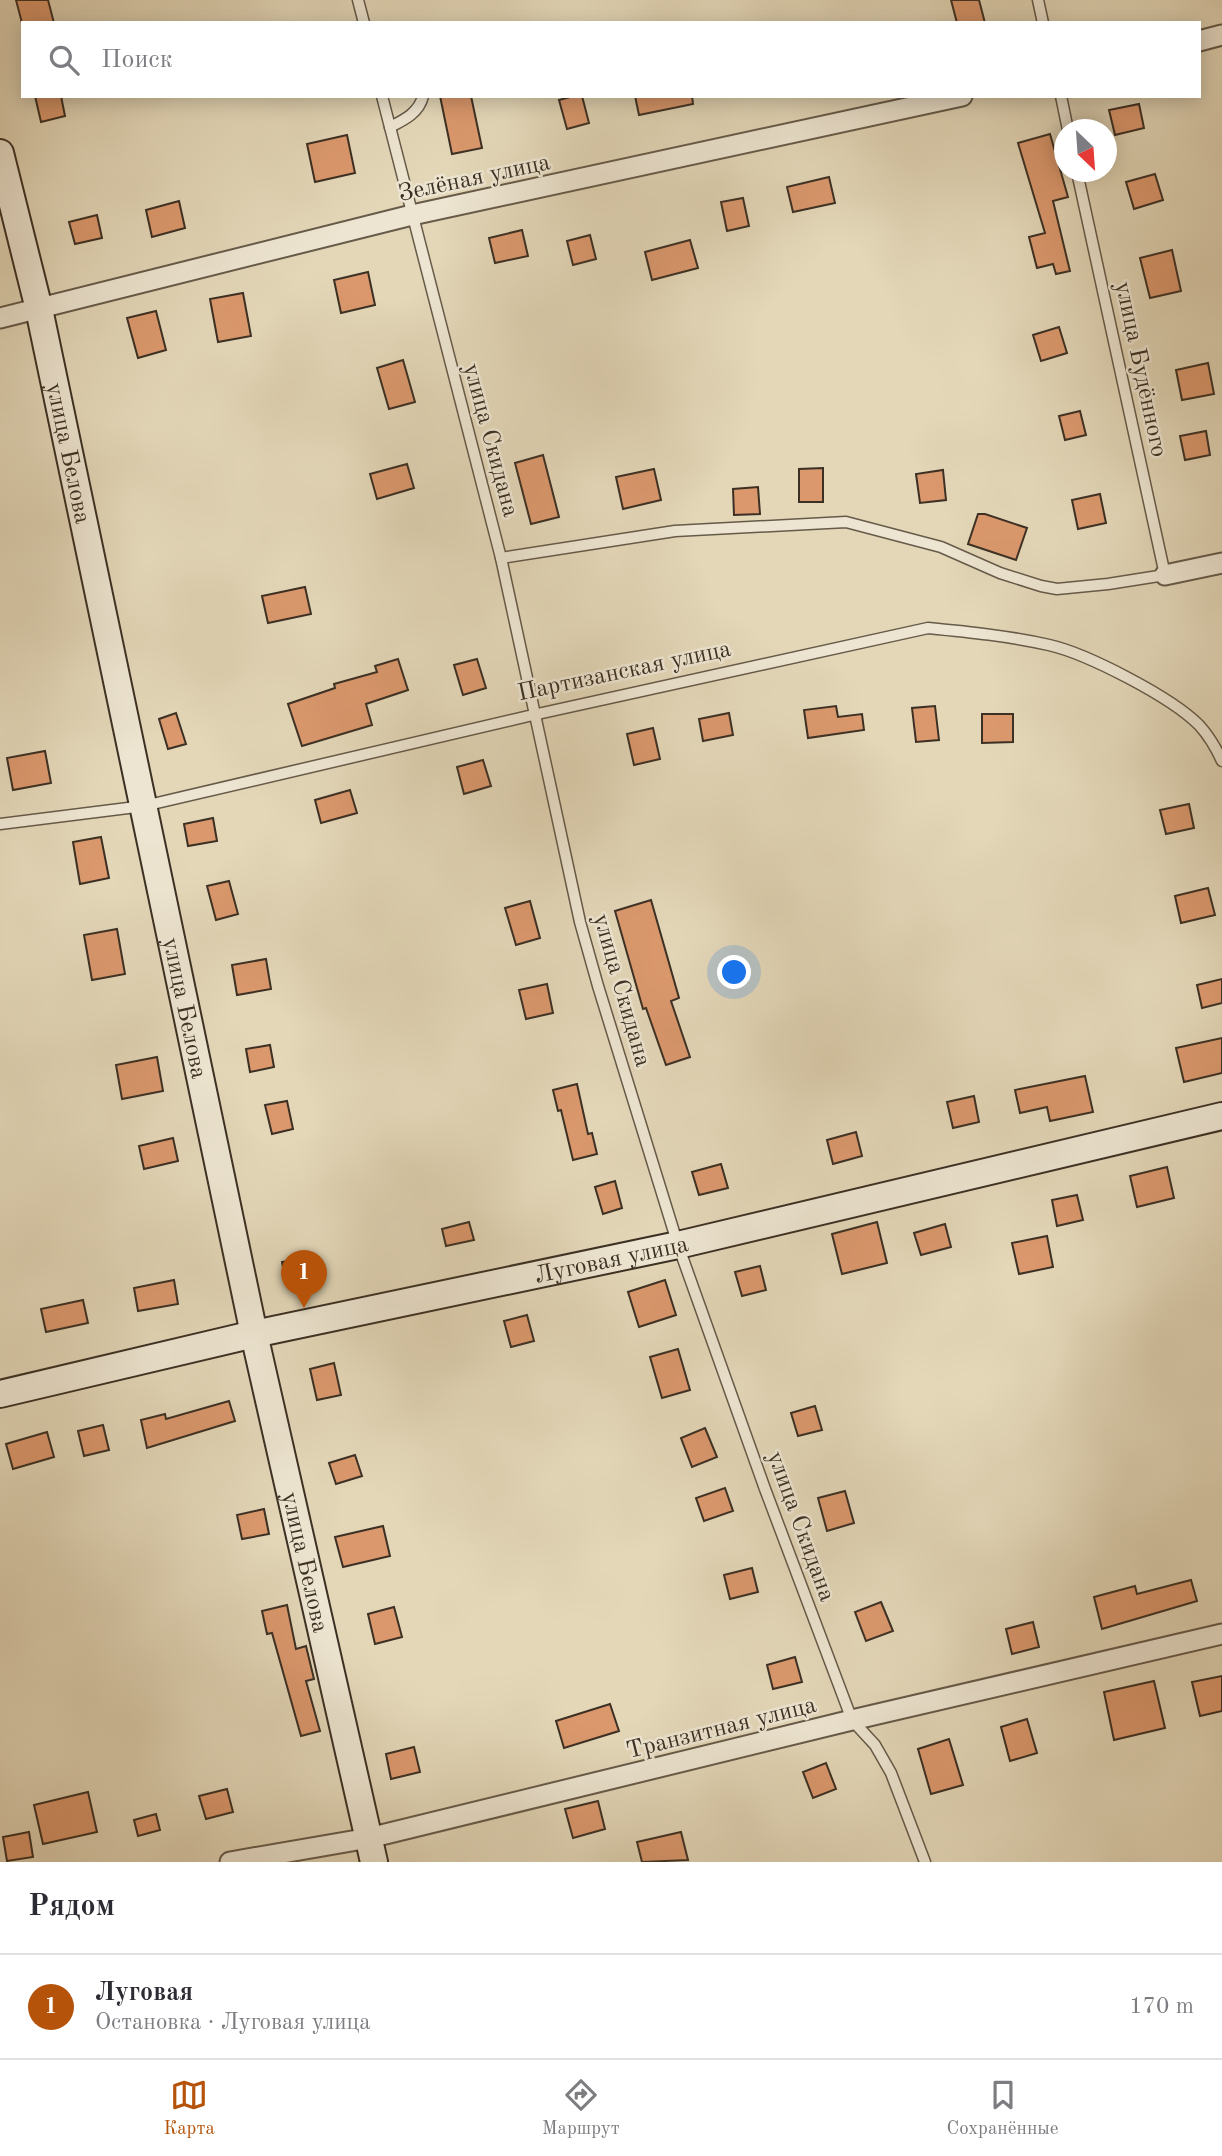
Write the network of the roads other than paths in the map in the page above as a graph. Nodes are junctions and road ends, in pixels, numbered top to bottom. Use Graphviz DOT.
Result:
graph roads {
  1 [pos="358,0"];
  2 [pos="1038,0"];
  3 [pos="363,21"];
  4 [pos="1043,21"];
  5 [pos="1222,36"];
  6 [pos="1201,41"];
  7 [pos="383,98"];
  8 [pos="422,98"];
  9 [pos="953,98"];
  10 [pos="1061,98"];
  11 [pos="1066,119"];
  12 [pos="390,127"];
  13 [pos="0,153"];
  14 [pos="1079,182"];
  15 [pos="412,215"];
  16 [pos="39,309"];
  17 [pos="0,318"];
  18 [pos="501,558"];
  19 [pos="1222,563"];
  20 [pos="1165,575"];
  21 [pos="533,715"];
  22 [pos="1222,761"];
  23 [pos="144,806"];
  24 [pos="0,824"];
  25 [pos="1222,1116"];
  26 [pos="678,1245"];
  27 [pos="254,1334"];
  28 [pos="0,1394"];
  29 [pos="1222,1634"];
  30 [pos="852,1720"];
  31 [pos="372,1850"];
  32 [pos="230,1862"];
  33 [pos="925,1862"];
  1 -- 3 [label="lane"];
  2 -- 4 [label="lane"];
  5 -- 6 [label="street"];
  7 -- 12 [label="lane, улица Скидана"];
  8 -- 12 [label="lane"];
  9 -- 15 [label="street, Зелёная улица"];
  10 -- 11 [label="lane"];
  12 -- 15 [label="lane, улица Скидана"];
  13 -- 16 [label="street, улица Белова"];
  14 -- 20 [label="lane, улица Будённого"];
  15 -- 16 [label="street, Зелёная улица"];
  15 -- 18 [label="lane, улица Скидана"];
  16 -- 17 [label="street, Зелёная улица"];
  16 -- 23 [label="street, улица Белова"];
  18 -- 20 [label="lane"];
  18 -- 21 [label="lane, улица Скидана"];
  19 -- 20 [label="street"];
  21 -- 22 [label="lane, Партизанская улица"];
  21 -- 23 [label="lane, Партизанская улица"];
  21 -- 26 [label="lane, улица Скидана"];
  23 -- 24 [label="lane, Партизанская улица"];
  23 -- 27 [label="street, улица Белова"];
  25 -- 26 [label="street, Луговая улица"];
  26 -- 27 [label="street, Луговая улица"];
  26 -- 30 [label="lane, улица Скидана"];
  27 -- 28 [label="street, Луговая улица"];
  27 -- 31 [label="street, улица Белова"];
  29 -- 30 [label="street, Транзитная улица"];
  30 -- 31 [label="street, Транзитная улица"];
  30 -- 33 [label="lane, улица Скидана"];
  31 -- 32 [label="street, Транзитная улица"];
}
